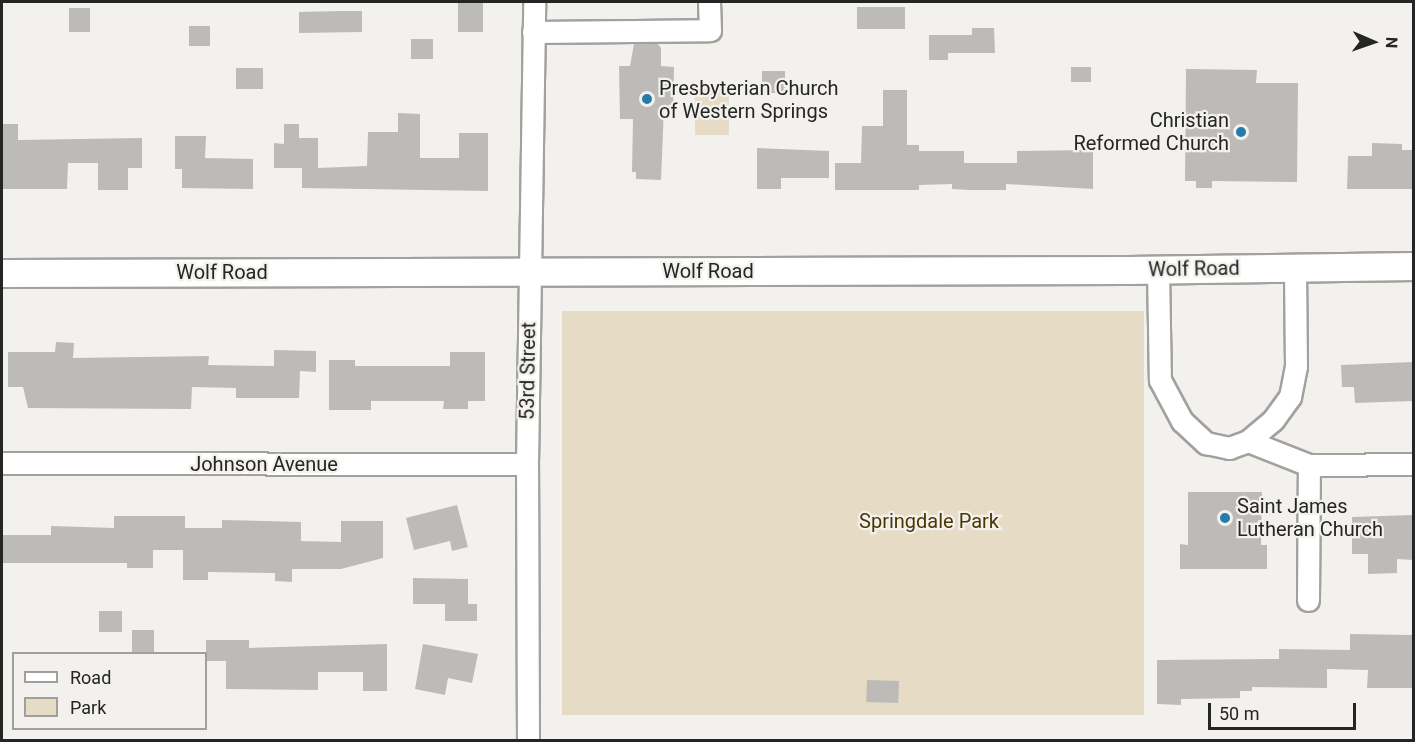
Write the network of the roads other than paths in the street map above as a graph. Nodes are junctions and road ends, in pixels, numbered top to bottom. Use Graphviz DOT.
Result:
graph roads {
  1 [pos="534,2"];
  2 [pos="709,2"];
  3 [pos="533,32"];
  4 [pos="1413,266"];
  5 [pos="1294,268"];
  6 [pos="1158,270"];
  7 [pos="529,272"];
  8 [pos="2,273"];
  9 [pos="1248,441"];
  10 [pos="2,464"];
  11 [pos="527,464"];
  12 [pos="1413,464"];
  13 [pos="1310,465"];
  14 [pos="1308,600"];
  15 [pos="528,741"];
  1 -- 3 [label="street, 53rd Street"];
  2 -- 3 [label="street"];
  3 -- 7 [label="street, 53rd Street"];
  4 -- 5 [label="main road, Wolf Road"];
  5 -- 6 [label="main road, Wolf Road"];
  5 -- 9 [label="street"];
  6 -- 7 [label="main road, Wolf Road"];
  6 -- 9 [label="street"];
  7 -- 8 [label="main road, Wolf Road"];
  7 -- 11 [label="street, 53rd Street"];
  9 -- 13 [label="street"];
  10 -- 11 [label="street, Johnson Avenue"];
  11 -- 15 [label="street, 53rd Street"];
  12 -- 13 [label="street"];
  13 -- 14 [label="street"];
}
